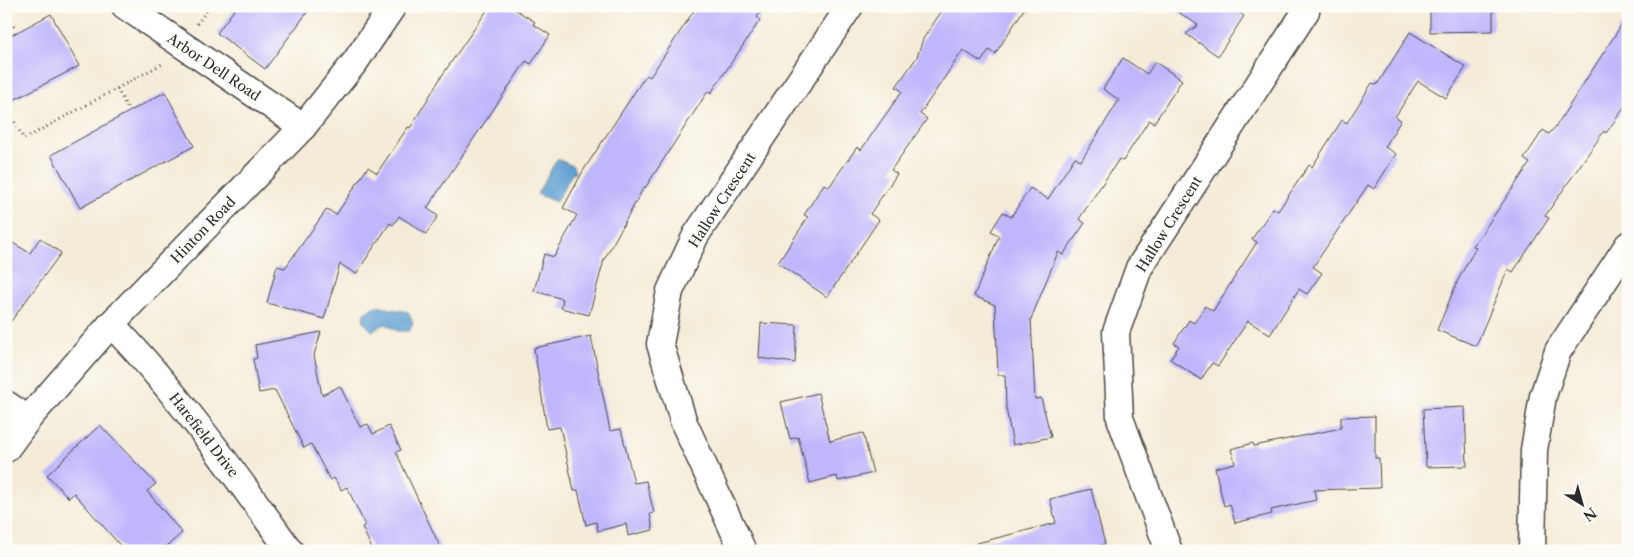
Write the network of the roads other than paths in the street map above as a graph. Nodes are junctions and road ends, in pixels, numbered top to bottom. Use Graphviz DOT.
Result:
graph roads {
  1 [pos="125,6"];
  2 [pos="393,6"];
  3 [pos="850,6"];
  4 [pos="1307,6"];
  5 [pos="303,127"];
  6 [pos="1628,245"];
  7 [pos="111,324"];
  8 [pos="6,404"];
  9 [pos="28,419"];
  10 [pos="6,449"];
  11 [pos="290,551"];
  12 [pos="743,551"];
  13 [pos="1169,551"];
  14 [pos="1532,551"];
  1 -- 5 [label="street, Arbor Dell Road"];
  2 -- 5 [label="street, Hinton Road"];
  3 -- 12 [label="street, Hallow Crescent"];
  4 -- 13 [label="street, Hallow Crescent"];
  5 -- 7 [label="street, Hinton Road"];
  6 -- 14 [label="street"];
  7 -- 9 [label="street, Hinton Road"];
  7 -- 11 [label="street, Harefield Drive"];
  8 -- 9 [label="street"];
  9 -- 10 [label="street, Hinton Road"];
}
